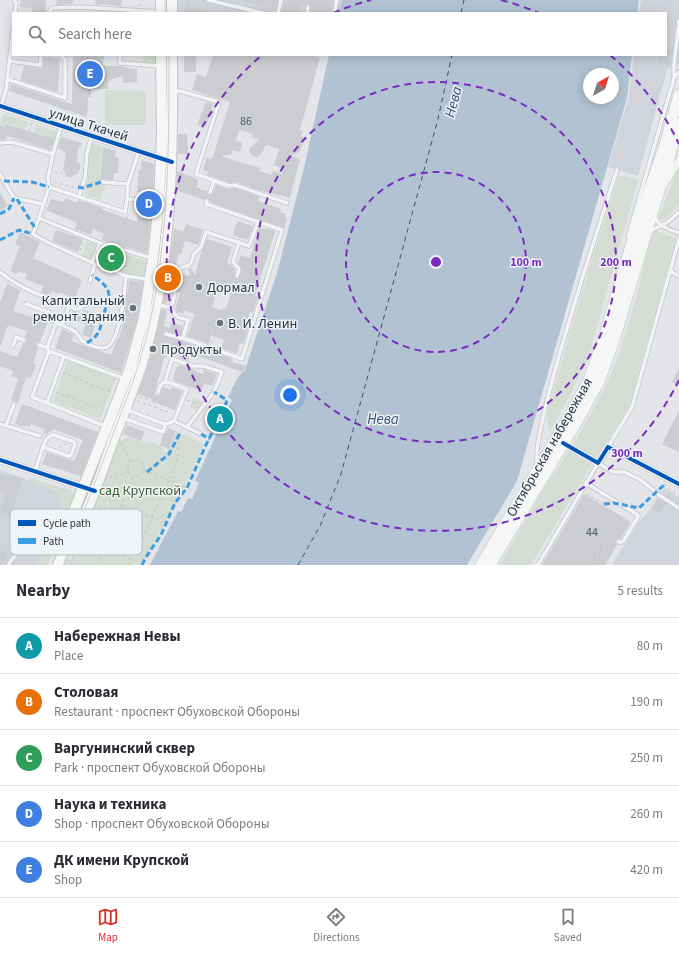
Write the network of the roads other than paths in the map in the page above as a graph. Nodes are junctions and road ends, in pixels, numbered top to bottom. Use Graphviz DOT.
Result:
graph roads {
  1 [pos="14,0"];
  2 [pos="161,0"];
  3 [pos="172,0"];
  4 [pos="208,0"];
  5 [pos="281,0"];
  6 [pos="337,0"];
  7 [pos="308,7"];
  8 [pos="15,12"];
  9 [pos="49,12"];
  10 [pos="122,12"];
  11 [pos="161,12"];
  12 [pos="172,12"];
  13 [pos="259,12"];
  14 [pos="278,12"];
  15 [pos="307,12"];
  16 [pos="334,12"];
  17 [pos="679,21"];
  18 [pos="12,39"];
  19 [pos="41,56"];
  20 [pos="61,56"];
  21 [pos="120,56"];
  22 [pos="161,56"];
  23 [pos="172,56"];
  24 [pos="9,62"];
  25 [pos="162,66"];
  26 [pos="679,72"];
  27 [pos="674,78"];
  28 [pos="7,79"];
  29 [pos="172,90"];
  30 [pos="679,95"];
  31 [pos="0,107"];
  32 [pos="679,124"];
  33 [pos="61,126"];
  34 [pos="92,136"];
  35 [pos="0,144"];
  36 [pos="139,151"];
  37 [pos="53,154"];
  38 [pos="161,158"];
  39 [pos="679,160"];
  40 [pos="172,162"];
  41 [pos="618,170"];
  42 [pos="0,174"];
  43 [pos="214,180"];
  44 [pos="101,182"];
  45 [pos="128,184"];
  46 [pos="49,187"];
  47 [pos="210,192"];
  48 [pos="79,196"];
  49 [pos="126,199"];
  50 [pos="139,200"];
  51 [pos="207,201"];
  52 [pos="286,203"];
  53 [pos="43,204"];
  54 [pos="654,204"];
  55 [pos="679,212"];
  56 [pos="39,218"];
  57 [pos="258,222"];
  58 [pos="661,226"];
  59 [pos="679,233"];
  60 [pos="644,240"];
  61 [pos="679,240"];
  62 [pos="239,242"];
  63 [pos="626,242"];
  64 [pos="100,243"];
  65 [pos="149,258"];
  66 [pos="94,264"];
  67 [pos="162,266"];
  68 [pos="670,271"];
  69 [pos="0,272"];
  70 [pos="125,275"];
  71 [pos="237,276"];
  72 [pos="679,276"];
  73 [pos="146,279"];
  74 [pos="90,281"];
  75 [pos="175,293"];
  76 [pos="612,294"];
  77 [pos="88,302"];
  78 [pos="26,304"];
  79 [pos="156,305"];
  80 [pos="69,306"];
  81 [pos="170,307"];
  82 [pos="56,323"];
  83 [pos="62,326"];
  84 [pos="166,334"];
  85 [pos="183,338"];
  86 [pos="24,340"];
  87 [pos="39,345"];
  88 [pos="12,346"];
  89 [pos="109,347"];
  90 [pos="48,349"];
  91 [pos="113,350"];
  92 [pos="64,356"];
  93 [pos="594,366"];
  94 [pos="126,379"];
  95 [pos="165,381"];
  96 [pos="158,392"];
  97 [pos="47,403"];
  98 [pos="14,404"];
  99 [pos="126,414"];
  100 [pos="174,421"];
  101 [pos="0,424"];
  102 [pos="166,424"];
  103 [pos="6,426"];
  104 [pos="108,426"];
  105 [pos="185,427"];
  106 [pos="201,434"];
  107 [pos="40,436"];
  108 [pos="563,443"];
  109 [pos="43,447"];
  110 [pos="608,447"];
  111 [pos="0,460"];
  112 [pos="598,463"];
  113 [pos="539,467"];
  114 [pos="35,471"];
  115 [pos="586,483"];
  116 [pos="679,484"];
  117 [pos="84,487"];
  118 [pos="99,491"];
  119 [pos="679,508"];
  120 [pos="75,509"];
  121 [pos="88,509"];
  122 [pos="618,542"];
  123 [pos="16,555"];
  124 [pos="57,555"];
  125 [pos="63,555"];
  126 [pos="8,565"];
  127 [pos="53,565"];
  128 [pos="58,565"];
  129 [pos="481,565"];
  130 [pos="490,565"];
  131 [pos="538,565"];
  1 -- 8 [label="lane"];
  2 -- 11 [label="main road"];
  3 -- 12 [label="main road"];
  4 -- 13 [label="lane"];
  5 -- 14 [label="lane"];
  6 -- 16 [label="lane"];
  7 -- 15 [label="lane"];
  9 -- 10 [label="lane"];
  10 -- 11 [label="lane"];
  17 -- 27 [label="lane"];
  18 -- 24 [label="lane"];
  19 -- 24 [label="lane"];
  20 -- 28 [label="lane"];
  21 -- 25 [label="lane"];
  22 -- 25 [label="main road"];
  23 -- 29 [label="main road"];
  24 -- 28 [label="lane"];
  25 -- 38 [label="main road"];
  26 -- 27 [label="lane"];
  27 -- 63 [label="lane"];
  28 -- 31 [label="lane"];
  29 -- 40 [label="main road"];
  29 -- 43 [label="lane"];
  30 -- 93 [label="main road, Октябрьская набережная"];
  31 -- 33 [label="street, улица Ткачей"];
  32 -- 54 [label="main road, Октябрьская набережная"];
  33 -- 34 [label="street, улица Ткачей"];
  33 -- 37 [label="lane"];
  34 -- 36 [label="street, улица Ткачей"];
  34 -- 48 [label="lane"];
  35 -- 37 [label="lane"];
  36 -- 38 [label="street, улица Ткачей"];
  36 -- 45 [label="lane"];
  37 -- 46 [label="lane"];
  38 -- 40 [label="street, улица Ткачей"];
  38 -- 65 [label="main road"];
  39 -- 54 [label="street"];
  40 -- 67 [label="main road"];
  41 -- 113 [label="lane"];
  42 -- 53 [label="lane"];
  43 -- 47 [label="lane"];
  43 -- 52 [label="lane"];
  44 -- 45 [label="lane"];
  45 -- 49 [label="lane"];
  46 -- 48 [label="lane"];
  46 -- 53 [label="lane"];
  48 -- 49 [label="lane"];
  49 -- 50 [label="lane"];
  51 -- 57 [label="lane"];
  53 -- 56 [label="lane"];
  54 -- 58 [label="lane"];
  54 -- 60 [label="main road, Октябрьская набережная"];
  55 -- 58 [label="lane"];
  56 -- 64 [label="lane"];
  56 -- 66 [label="lane"];
  57 -- 62 [label="lane"];
  57 -- 85 [label="lane"];
  58 -- 59 [label="lane"];
  58 -- 60 [label="lane"];
  60 -- 108 [label="main road, Октябрьская набережная"];
  61 -- 68 [label="lane"];
  62 -- 67 [label="lane"];
  62 -- 71 [label="lane"];
  64 -- 65 [label="lane"];
  64 -- 66 [label="lane"];
  65 -- 94 [label="main road"];
  66 -- 70 [label="lane"];
  66 -- 74 [label="lane"];
  67 -- 79 [label="main road"];
  68 -- 72 [label="lane"];
  68 -- 110 [label="lane"];
  69 -- 80 [label="lane"];
  70 -- 73 [label="lane"];
  70 -- 89 [label="lane"];
  75 -- 81 [label="lane"];
  76 -- 93 [label="lane"];
  77 -- 80 [label="lane"];
  78 -- 82 [label="lane"];
  79 -- 81 [label="lane"];
  79 -- 99 [label="main road"];
  80 -- 83 [label="lane"];
  81 -- 85 [label="lane"];
  82 -- 83 [label="lane"];
  82 -- 90 [label="lane"];
  83 -- 89 [label="lane"];
  84 -- 85 [label="lane"];
  86 -- 88 [label="lane"];
  87 -- 90 [label="lane"];
  89 -- 91 [label="lane"];
  90 -- 92 [label="lane"];
  90 -- 97 [label="lane"];
  92 -- 94 [label="lane"];
  92 -- 97 [label="lane"];
  93 -- 113 [label="main road, Октябрьская набережная"];
  94 -- 104 [label="main road"];
  95 -- 96 [label="lane"];
  95 -- 100 [label="lane"];
  95 -- 105 [label="lane"];
  97 -- 104 [label="lane"];
  98 -- 103 [label="lane"];
  99 -- 102 [label="lane"];
  99 -- 102 [label="lane"];
  99 -- 118 [label="main road"];
  100 -- 102 [label="lane"];
  100 -- 105 [label="lane"];
  101 -- 103 [label="lane"];
  103 -- 107 [label="lane"];
  104 -- 117 [label="main road"];
  105 -- 106 [label="lane"];
  108 -- 112 [label="street"];
  108 -- 130 [label="main road, Октябрьская набережная"];
  109 -- 109 [label="lane"];
  109 -- 114 [label="lane"];
  110 -- 112 [label="street"];
  110 -- 116 [label="street"];
  111 -- 114 [label="street"];
  112 -- 115 [label="lane"];
  112 -- 119 [label="lane"];
  113 -- 129 [label="main road, Октябрьская набережная"];
  114 -- 117 [label="street"];
  115 -- 122 [label="lane"];
  115 -- 131 [label="lane"];
  117 -- 118 [label="street"];
  117 -- 120 [label="main road"];
  118 -- 121 [label="main road"];
  123 -- 126 [label="lane"];
  124 -- 127 [label="main road"];
  125 -- 128 [label="main road"];
}
